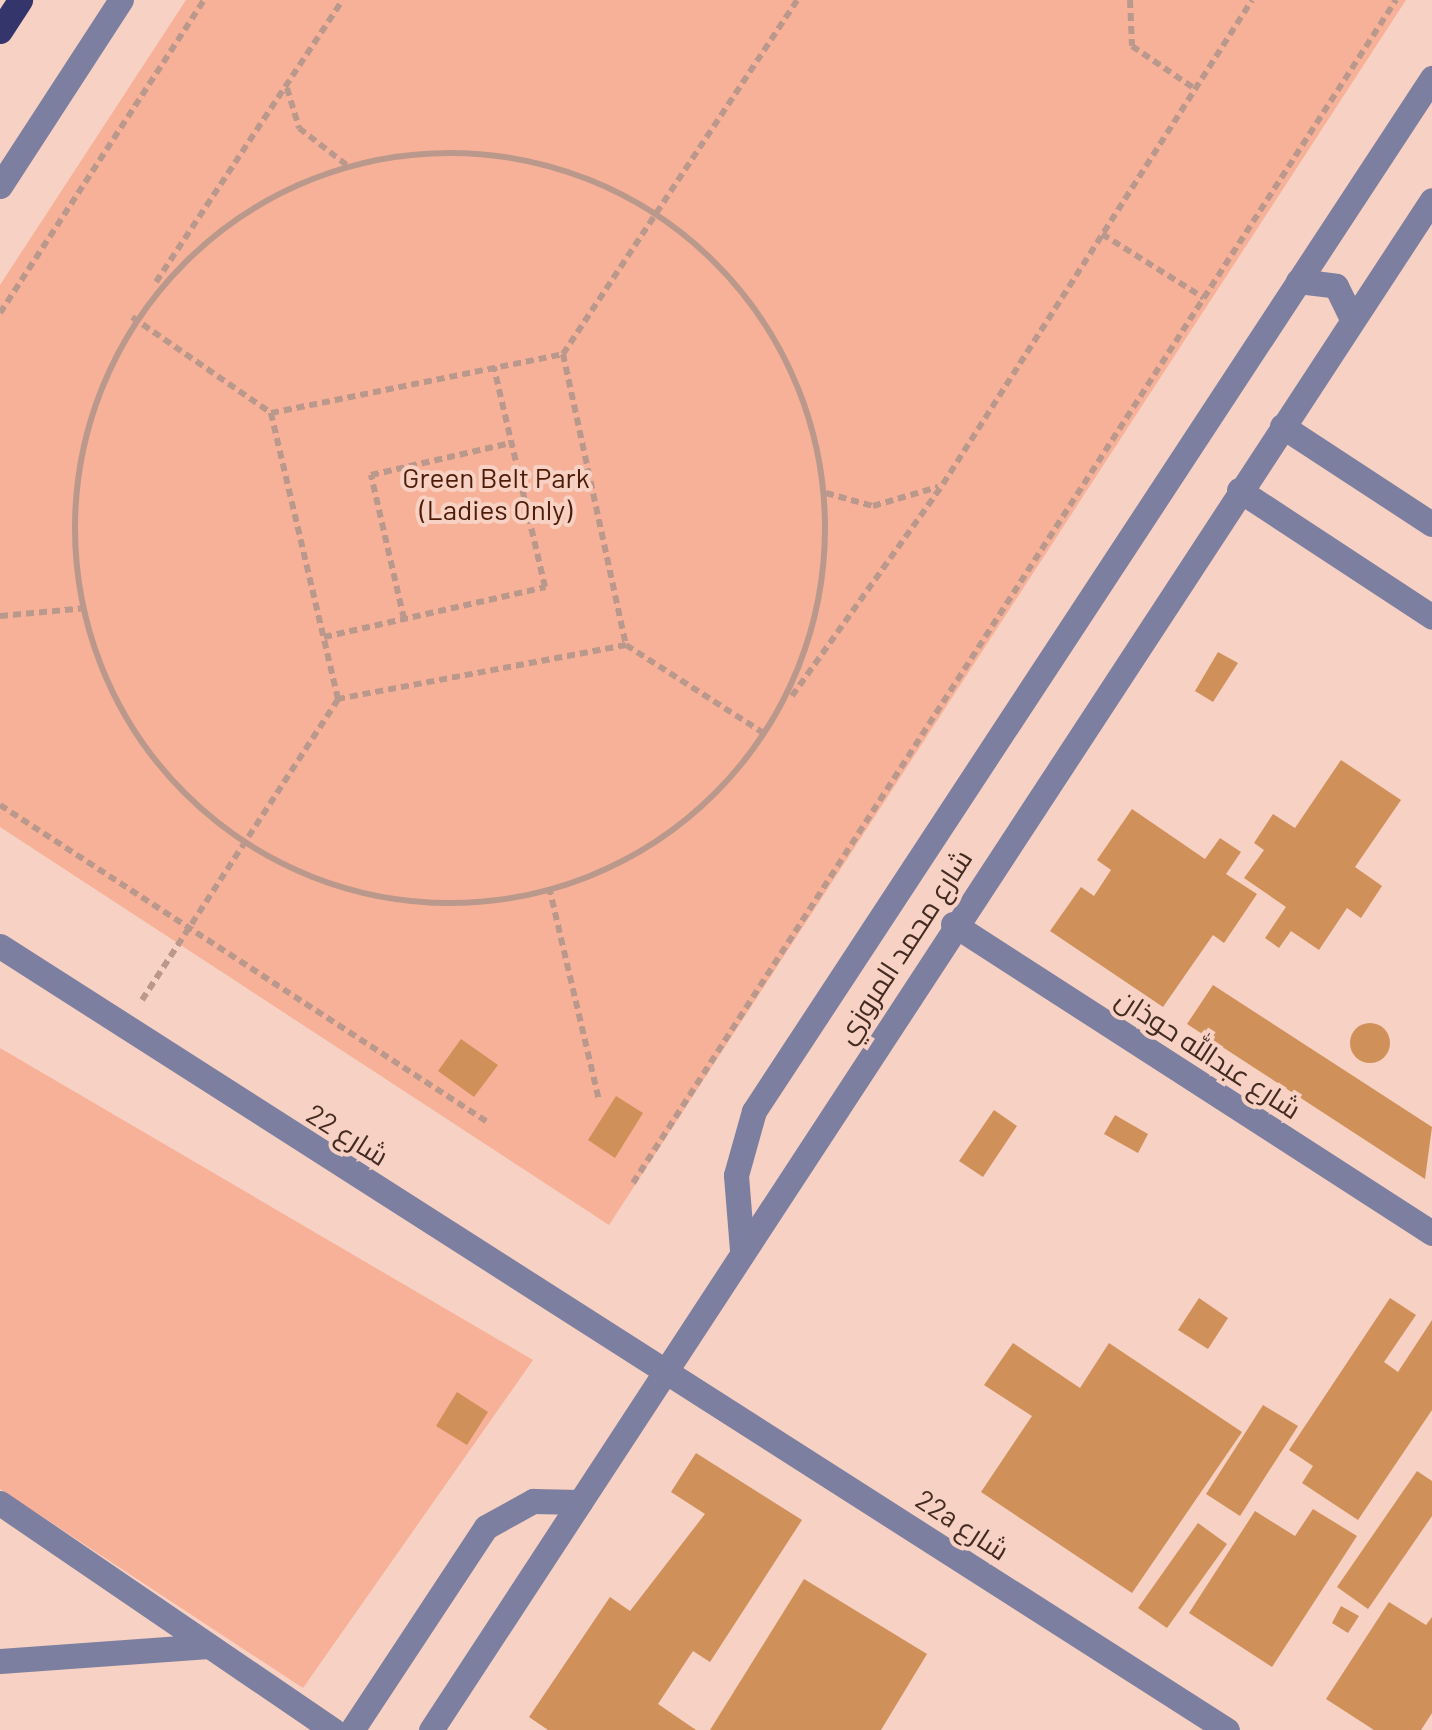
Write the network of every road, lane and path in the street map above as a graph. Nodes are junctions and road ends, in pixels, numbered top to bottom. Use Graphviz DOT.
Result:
graph roads {
  1 [pos="20,0"];
  2 [pos="121,0"];
  3 [pos="204,0"];
  4 [pos="344,0"];
  5 [pos="796,0"];
  6 [pos="1130,0"];
  7 [pos="1252,0"];
  8 [pos="1396,0"];
  9 [pos="0,31"];
  10 [pos="1432,78"];
  11 [pos="287,88"];
  12 [pos="1195,90"];
  13 [pos="349,166"];
  14 [pos="0,186"];
  15 [pos="1432,200"];
  16 [pos="655,216"];
  17 [pos="1102,234"];
  18 [pos="1298,281"];
  19 [pos="1204,298"];
  20 [pos="0,313"];
  21 [pos="132,318"];
  22 [pos="1352,320"];
  23 [pos="563,354"];
  24 [pos="494,368"];
  25 [pos="272,412"];
  26 [pos="1282,426"];
  27 [pos="512,443"];
  28 [pos="943,484"];
  29 [pos="1239,490"];
  30 [pos="826,492"];
  31 [pos="1432,524"];
  32 [pos="87,608"];
  33 [pos="0,616"];
  34 [pos="1432,617"];
  35 [pos="404,619"];
  36 [pos="324,637"];
  37 [pos="626,645"];
  38 [pos="338,699"];
  39 [pos="763,737"];
  40 [pos="0,805"];
  41 [pos="240,848"];
  42 [pos="549,887"];
  43 [pos="953,924"];
  44 [pos="188,928"];
  45 [pos="0,946"];
  46 [pos="123,1028"];
  47 [pos="600,1100"];
  48 [pos="486,1121"];
  49 [pos="633,1182"];
  50 [pos="1432,1234"];
  51 [pos="742,1250"];
  52 [pos="666,1368"];
  53 [pos="580,1502"];
  54 [pos="0,1504"];
  55 [pos="208,1646"];
  56 [pos="0,1662"];
  57 [pos="333,1730"];
  58 [pos="352,1730"];
  59 [pos="431,1730"];
  60 [pos="1227,1730"];
  1 -- 9 [label="main road"];
  2 -- 14 [label="street"];
  3 -- 20 [label="path"];
  4 -- 11 [label="path"];
  5 -- 16 [label="path"];
  6 -- 12 [label="path"];
  7 -- 12 [label="path"];
  8 -- 19 [label="path"];
  10 -- 18 [label="street"];
  11 -- 13 [label="path"];
  11 -- 21 [label="path"];
  12 -- 17 [label="path"];
  13 -- 16 [label="path"];
  13 -- 21 [label="path"];
  15 -- 22 [label="street, شارع محمد المروزي"];
  16 -- 23 [label="path"];
  16 -- 30 [label="path"];
  17 -- 19 [label="path"];
  17 -- 28 [label="path"];
  18 -- 22 [label="street"];
  18 -- 51 [label="street"];
  19 -- 49 [label="path"];
  21 -- 25 [label="path"];
  21 -- 32 [label="path"];
  22 -- 26 [label="street, شارع محمد المروزي"];
  23 -- 24 [label="path"];
  23 -- 37 [label="path"];
  24 -- 25 [label="path"];
  24 -- 27 [label="path"];
  25 -- 36 [label="path"];
  26 -- 29 [label="street, شارع محمد المروزي"];
  26 -- 31 [label="street"];
  27 -- 35 [label="path"];
  27 -- 35 [label="path"];
  28 -- 30 [label="path"];
  28 -- 39 [label="path"];
  29 -- 34 [label="street"];
  29 -- 43 [label="street, شارع محمد المروزي"];
  30 -- 39 [label="path"];
  32 -- 33 [label="path"];
  32 -- 41 [label="path"];
  35 -- 36 [label="path"];
  36 -- 38 [label="path"];
  37 -- 38 [label="path"];
  37 -- 39 [label="path"];
  38 -- 41 [label="path"];
  39 -- 42 [label="path"];
  40 -- 44 [label="path"];
  41 -- 42 [label="path"];
  41 -- 44 [label="path"];
  42 -- 47 [label="path"];
  43 -- 50 [label="street, شارع عبدالله حوذان"];
  43 -- 51 [label="street, شارع محمد المروزي"];
  44 -- 46 [label="path"];
  44 -- 48 [label="path"];
  45 -- 46 [label="street, شارع 22"];
  46 -- 52 [label="street, شارع 22"];
  51 -- 52 [label="street, شارع محمد المروزي"];
  52 -- 53 [label="street, شارع محمد المروزي"];
  52 -- 60 [label="street, 22a شارع"];
  53 -- 58 [label="street"];
  53 -- 59 [label="street, شارع محمد المروزي"];
  54 -- 55 [label="street"];
  55 -- 56 [label="street"];
  55 -- 57 [label="street"];
}
